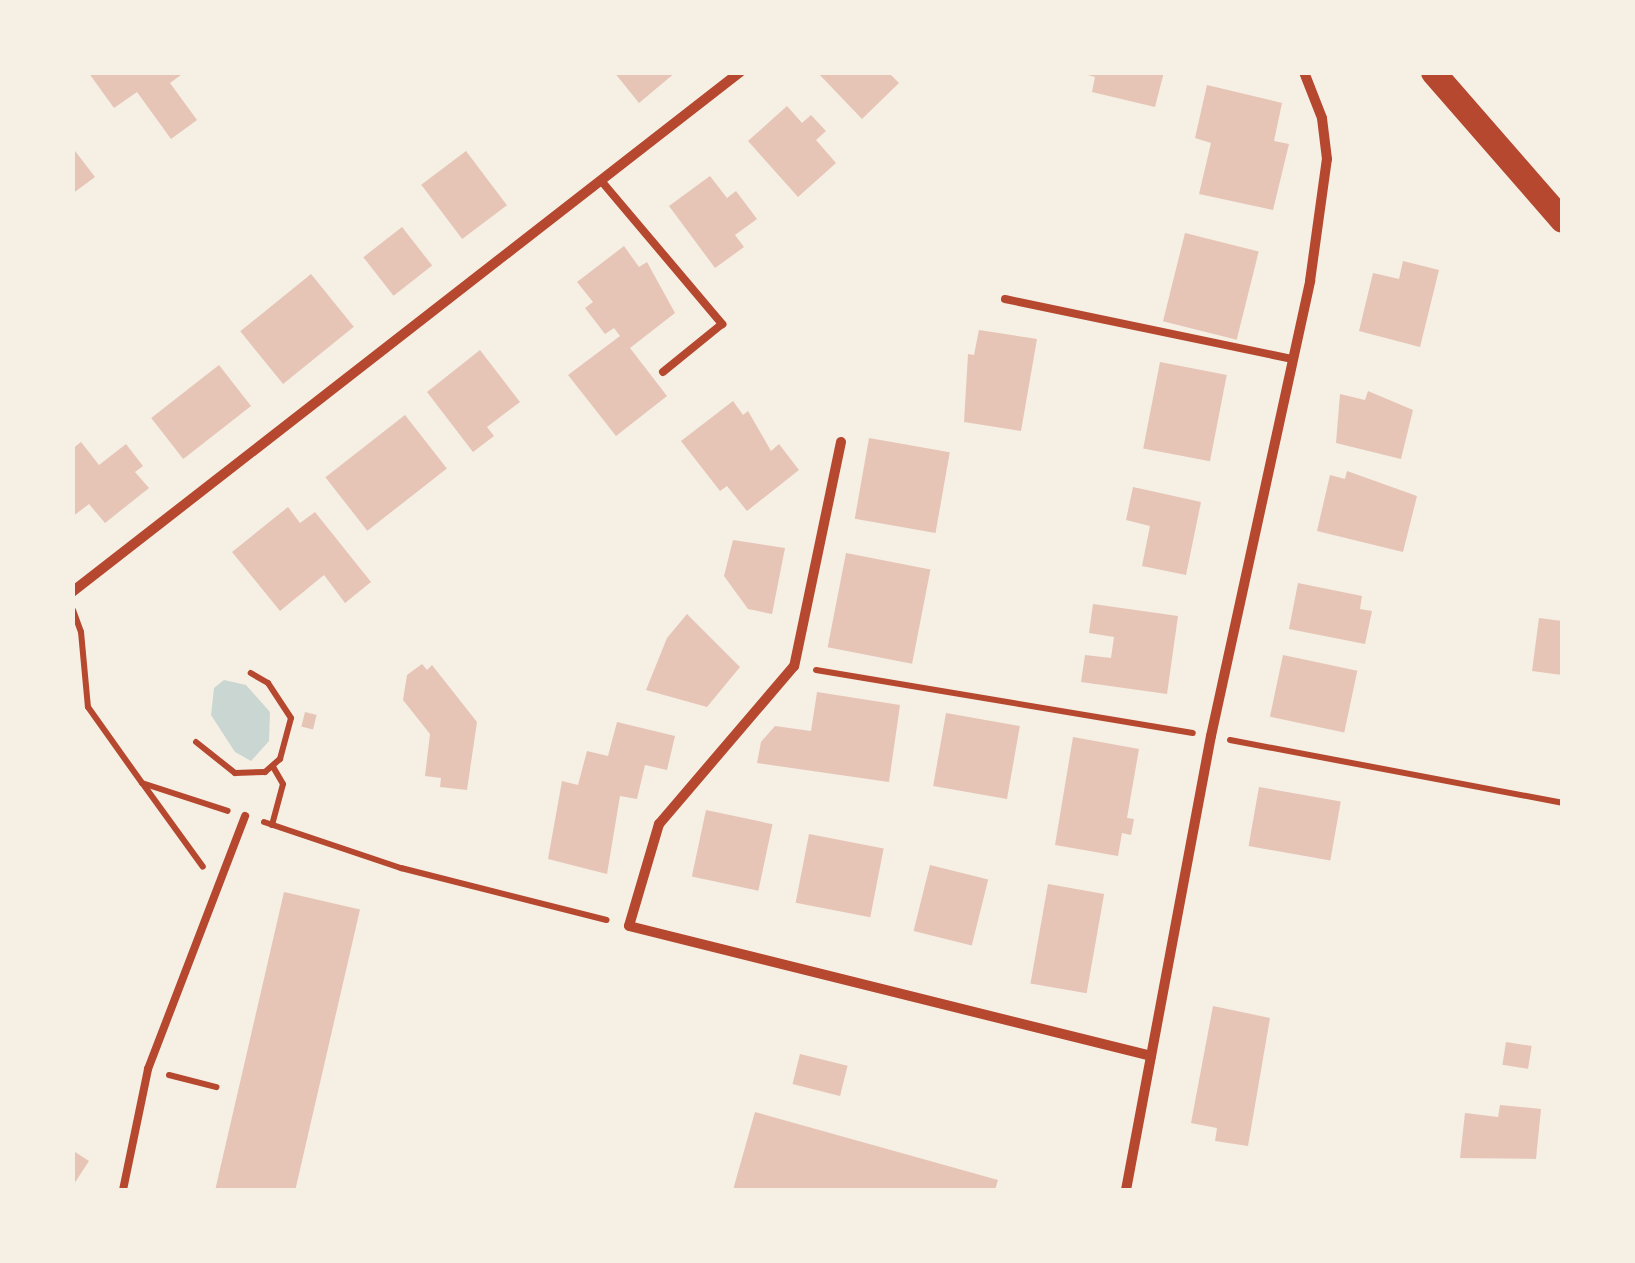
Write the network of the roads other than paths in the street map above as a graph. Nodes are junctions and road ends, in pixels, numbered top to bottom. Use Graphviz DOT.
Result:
graph roads {
  1 [pos="740,72"];
  2 [pos="1304,72"];
  3 [pos="1433,72"];
  4 [pos="603,183"];
  5 [pos="1562,220"];
  6 [pos="1005,299"];
  7 [pos="1293,360"];
  8 [pos="663,372"];
  9 [pos="842,442"];
  10 [pos="72,592"];
  11 [pos="246,816"];
  12 [pos="1151,1056"];
  13 [pos="123,1190"];
  14 [pos="1126,1190"];
  1 -- 4 [label="street"];
  2 -- 7 [label="street"];
  3 -- 5 [label="main road"];
  4 -- 8 [label="lane"];
  4 -- 10 [label="street"];
  6 -- 7 [label="lane"];
  7 -- 12 [label="street"];
  9 -- 12 [label="street"];
  11 -- 13 [label="lane"];
  12 -- 14 [label="street"];
}
